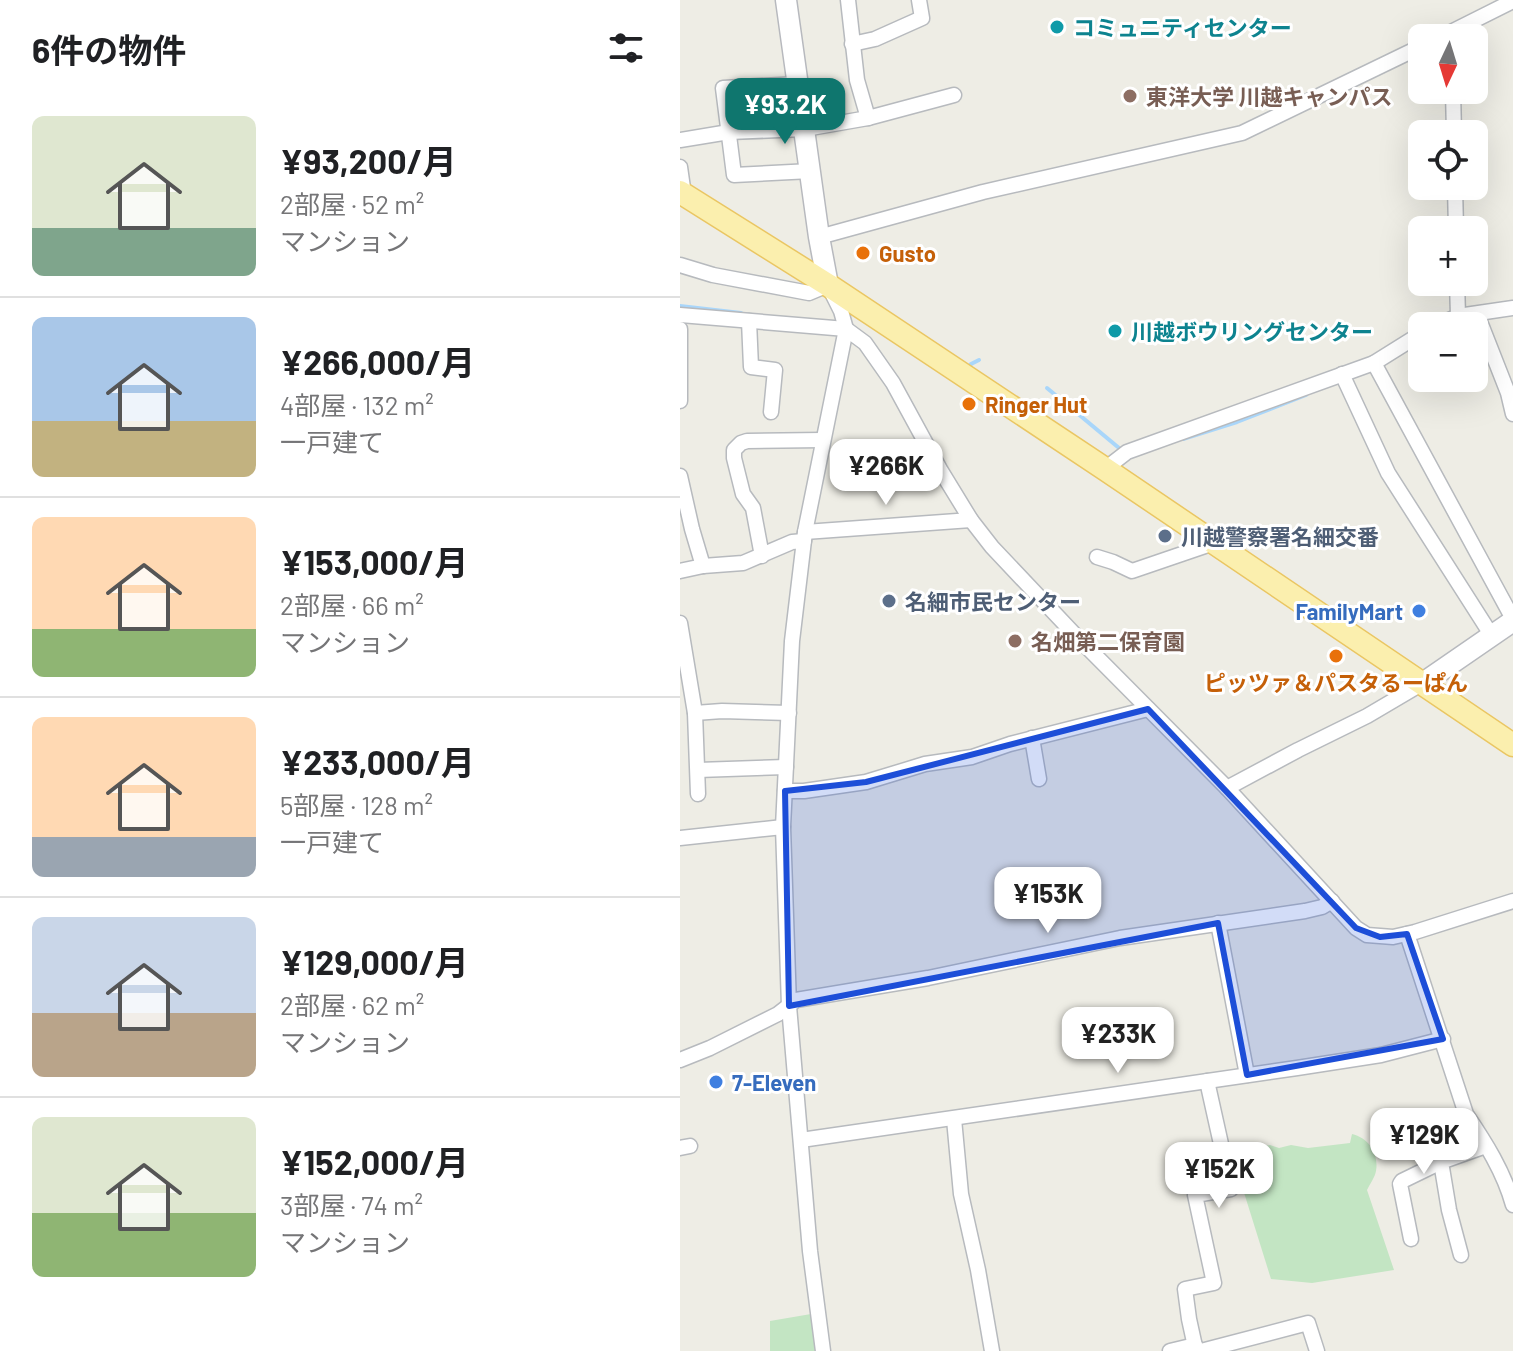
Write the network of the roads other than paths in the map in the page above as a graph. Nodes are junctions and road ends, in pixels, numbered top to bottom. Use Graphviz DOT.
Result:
graph roads {
  1 [pos="786,0"];
  2 [pos="848,0"];
  3 [pos="919,0"];
  4 [pos="1513,1"];
  5 [pos="1470,24"];
  6 [pos="852,44"];
  7 [pos="1408,53"];
  8 [pos="798,84"];
  9 [pos="954,95"];
  10 [pos="868,118"];
  11 [pos="805,129"];
  12 [pos="729,132"];
  13 [pos="680,140"];
  14 [pos="680,167"];
  15 [pos="811,171"];
  16 [pos="682,193"];
  17 [pos="819,237"];
  18 [pos="680,265"];
  19 [pos="828,285"];
  20 [pos="1513,308"];
  21 [pos="1488,312"];
  22 [pos="680,315"];
  23 [pos="749,321"];
  24 [pos="680,329"];
  25 [pos="846,329"];
  26 [pos="1408,342"];
  27 [pos="1488,343"];
  28 [pos="1374,363"];
  29 [pos="1342,374"];
  30 [pos="680,401"];
  31 [pos="1512,405"];
  32 [pos="771,412"];
  33 [pos="823,440"];
  34 [pos="1105,469"];
  35 [pos="680,476"];
  36 [pos="971,520"];
  37 [pos="804,536"];
  38 [pos="1214,543"];
  39 [pos="762,556"];
  40 [pos="1097,557"];
  41 [pos="703,566"];
  42 [pos="680,571"];
  43 [pos="1513,620"];
  44 [pos="680,623"];
  45 [pos="1492,636"];
  46 [pos="1423,683"];
  47 [pos="1148,709"];
  48 [pos="695,713"];
  49 [pos="789,713"];
  50 [pos="1032,738"];
  51 [pos="1513,745"];
  52 [pos="786,767"];
  53 [pos="698,770"];
  54 [pos="1039,779"];
  55 [pos="1227,788"];
  56 [pos="785,791"];
  57 [pos="698,794"];
  58 [pos="783,827"];
  59 [pos="680,838"];
  60 [pos="1332,901"];
  61 [pos="1513,901"];
  62 [pos="1218,923"];
  63 [pos="1407,934"];
  64 [pos="789,1006"];
  65 [pos="1443,1039"];
  66 [pos="680,1060"];
  67 [pos="1247,1075"];
  68 [pos="1207,1081"];
  69 [pos="954,1119"];
  70 [pos="801,1140"];
  71 [pos="1486,1146"];
  72 [pos="1441,1162"];
  73 [pos="1511,1189"];
  74 [pos="1513,1205"];
  75 [pos="1411,1239"];
  76 [pos="1461,1255"];
  77 [pos="1197,1349"];
  78 [pos="823,1351"];
  79 [pos="992,1351"];
  80 [pos="1170,1351"];
  81 [pos="1317,1351"];
  1 -- 8 [label="street"];
  2 -- 6 [label="street"];
  3 -- 6 [label="street"];
  4 -- 5 [label="street"];
  6 -- 10 [label="street"];
  7 -- 17 [label="street"];
  8 -- 11 [label="street"];
  8 -- 12 [label="street"];
  9 -- 10 [label="street"];
  10 -- 11 [label="street"];
  11 -- 12 [label="street"];
  11 -- 15 [label="street"];
  12 -- 13 [label="street"];
  12 -- 15 [label="street"];
  14 -- 16 [label="street"];
  15 -- 17 [label="street"];
  16 -- 19 [label="main road"];
  17 -- 19 [label="street"];
  18 -- 19 [label="street"];
  19 -- 25 [label="street"];
  19 -- 34 [label="main road"];
  20 -- 21 [label="street"];
  22 -- 23 [label="street"];
  23 -- 25 [label="street"];
  23 -- 32 [label="street"];
  24 -- 30 [label="street"];
  25 -- 33 [label="street"];
  25 -- 36 [label="street"];
  26 -- 28 [label="street"];
  27 -- 31 [label="street"];
  28 -- 29 [label="street"];
  28 -- 43 [label="street"];
  29 -- 34 [label="street"];
  29 -- 45 [label="street"];
  33 -- 37 [label="street"];
  33 -- 39 [label="street"];
  34 -- 38 [label="main road"];
  35 -- 41 [label="street"];
  36 -- 37 [label="street"];
  36 -- 47 [label="street"];
  37 -- 39 [label="street"];
  37 -- 49 [label="street"];
  38 -- 40 [label="street"];
  38 -- 46 [label="main road"];
  39 -- 41 [label="street"];
  41 -- 42 [label="street"];
  43 -- 45 [label="street"];
  44 -- 48 [label="street"];
  45 -- 46 [label="street"];
  46 -- 51 [label="main road"];
  46 -- 55 [label="street"];
  47 -- 50 [label="street"];
  47 -- 55 [label="street"];
  48 -- 49 [label="street"];
  48 -- 53 [label="street"];
  49 -- 52 [label="street"];
  50 -- 54 [label="street"];
  50 -- 56 [label="street"];
  52 -- 53 [label="street"];
  52 -- 56 [label="street"];
  53 -- 57 [label="street"];
  55 -- 60 [label="street"];
  56 -- 58 [label="street"];
  58 -- 59 [label="street"];
  58 -- 64 [label="street"];
  60 -- 62 [label="street"];
  60 -- 63 [label="street"];
  61 -- 63 [label="street"];
  62 -- 64 [label="street"];
  62 -- 67 [label="street"];
  63 -- 65 [label="street"];
  64 -- 66 [label="street"];
  64 -- 70 [label="street"];
  65 -- 67 [label="street"];
  65 -- 71 [label="street"];
  67 -- 68 [label="street"];
  68 -- 69 [label="street"];
  68 -- 77 [label="street"];
  69 -- 70 [label="street"];
  69 -- 79 [label="street"];
  70 -- 78 [label="street"];
  71 -- 72 [label="street"];
  71 -- 73 [label="street"];
  72 -- 75 [label="street"];
  72 -- 76 [label="street"];
  73 -- 74 [label="street"];
  77 -- 80 [label="street"];
  77 -- 81 [label="street"];
}
